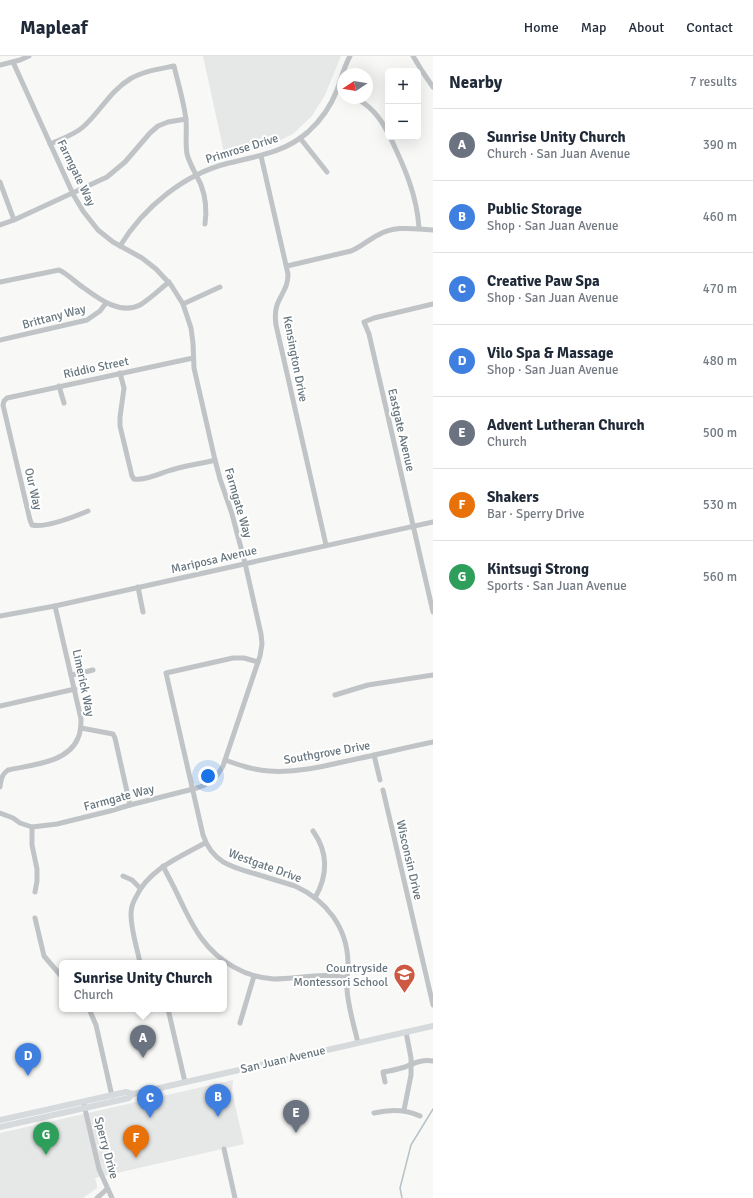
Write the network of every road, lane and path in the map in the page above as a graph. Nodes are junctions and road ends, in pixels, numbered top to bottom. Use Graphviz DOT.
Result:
graph roads {
  1 [pos="30,56"];
  2 [pos="350,56"];
  3 [pos="413,56"];
  4 [pos="13,62"];
  5 [pos="0,65"];
  6 [pos="345,68"];
  7 [pos="433,87"];
  8 [pos="337,89"];
  9 [pos="364,104"];
  10 [pos="186,119"];
  11 [pos="385,128"];
  12 [pos="300,138"];
  13 [pos="391,140"];
  14 [pos="50,144"];
  15 [pos="261,156"];
  16 [pos="328,172"];
  17 [pos="196,175"];
  18 [pos="0,182"];
  19 [pos="73,194"];
  20 [pos="14,220"];
  21 [pos="0,224"];
  22 [pos="205,224"];
  23 [pos="419,228"];
  24 [pos="433,230"];
  25 [pos="120,246"];
  26 [pos="286,266"];
  27 [pos="0,282"];
  28 [pos="169,282"];
  29 [pos="220,287"];
  30 [pos="106,303"];
  31 [pos="183,304"];
  32 [pos="433,304"];
  33 [pos="0,340"];
  34 [pos="193,358"];
  35 [pos="120,373"];
  36 [pos="60,386"];
  37 [pos="4,401"];
  38 [pos="64,403"];
  39 [pos="215,460"];
  40 [pos="88,511"];
  41 [pos="433,522"];
  42 [pos="412,526"];
  43 [pos="326,545"];
  44 [pos="245,564"];
  45 [pos="138,587"];
  46 [pos="55,606"];
  47 [pos="143,612"];
  48 [pos="433,612"];
  49 [pos="0,616"];
  50 [pos="258,662"];
  51 [pos="93,670"];
  52 [pos="72,675"];
  53 [pos="433,675"];
  54 [pos="75,689"];
  55 [pos="335,695"];
  56 [pos="0,706"];
  57 [pos="81,728"];
  58 [pos="433,742"];
  59 [pos="374,755"];
  60 [pos="224,760"];
  61 [pos="380,780"];
  62 [pos="0,787"];
  63 [pos="193,790"];
  64 [pos="383,790"];
  65 [pos="130,805"];
  66 [pos="0,813"];
  67 [pos="32,828"];
  68 [pos="313,831"];
  69 [pos="205,843"];
  70 [pos="163,866"];
  71 [pos="123,876"];
  72 [pos="140,888"];
  73 [pos="35,892"];
  74 [pos="315,898"];
  75 [pos="35,918"];
  76 [pos="139,960"];
  77 [pos="224,960"];
  78 [pos="227,963"];
  79 [pos="59,974"];
  80 [pos="254,976"];
  81 [pos="347,978"];
  82 [pos="433,1005"];
  83 [pos="90,1012"];
  84 [pos="169,1012"];
  85 [pos="240,1023"];
  86 [pos="433,1026"];
  87 [pos="406,1032"];
  88 [pos="358,1043"];
  89 [pos="433,1061"];
  90 [pos="411,1064"];
  91 [pos="185,1082"];
  92 [pos="385,1082"];
  93 [pos="133,1094"];
  94 [pos="112,1096"];
  95 [pos="84,1105"];
  96 [pos="404,1110"];
  97 [pos="374,1113"];
  98 [pos="420,1116"];
  99 [pos="0,1120"];
  100 [pos="0,1123"];
  101 [pos="17,1123"];
  102 [pos="0,1127"];
  103 [pos="224,1149"];
  104 [pos="107,1189"];
  105 [pos="96,1198"];
  106 [pos="112,1198"];
  107 [pos="235,1198"];
  1 -- 4 [label="street"];
  2 -- 6 [label="street, Primrose Drive"];
  3 -- 7 [label="street"];
  4 -- 5 [label="street"];
  4 -- 14 [label="street, Farmgate Way"];
  8 -- 12 [label="street, Primrose Drive"];
  9 -- 11 [label="street"];
  10 -- 14 [label="street"];
  10 -- 17 [label="street"];
  10 -- 19 [label="street"];
  12 -- 15 [label="street, Primrose Drive"];
  12 -- 16 [label="street"];
  13 -- 23 [label="street"];
  14 -- 19 [label="street, Farmgate Way"];
  15 -- 17 [label="street, Primrose Drive"];
  15 -- 26 [label="street, Kensington Drive"];
  17 -- 22 [label="street"];
  17 -- 25 [label="street, Primrose Drive"];
  18 -- 20 [label="street"];
  19 -- 20 [label="street"];
  19 -- 25 [label="street, Farmgate Way"];
  20 -- 21 [label="street"];
  23 -- 24 [label="street"];
  23 -- 26 [label="street"];
  25 -- 28 [label="street, Farmgate Way"];
  26 -- 43 [label="street, Kensington Drive"];
  27 -- 30 [label="street"];
  28 -- 30 [label="street"];
  28 -- 31 [label="street, Farmgate Way"];
  29 -- 31 [label="street"];
  30 -- 33 [label="street, Brittany Way"];
  31 -- 34 [label="street, Farmgate Way"];
  32 -- 42 [label="street, Eastgate Avenue"];
  34 -- 35 [label="street, Riddio Street"];
  34 -- 39 [label="street, Farmgate Way"];
  35 -- 36 [label="street, Riddio Street"];
  35 -- 39 [label="street"];
  36 -- 37 [label="street, Riddio Street"];
  36 -- 38 [label="street"];
  37 -- 40 [label="street, Our Way"];
  39 -- 44 [label="street, Farmgate Way"];
  41 -- 42 [label="street, Mariposa Avenue"];
  42 -- 43 [label="street, Mariposa Avenue"];
  42 -- 48 [label="street, Eastgate Avenue"];
  43 -- 44 [label="street, Mariposa Avenue"];
  44 -- 45 [label="street, Mariposa Avenue"];
  44 -- 50 [label="street, Farmgate Way"];
  45 -- 46 [label="street, Mariposa Avenue"];
  45 -- 47 [label="street"];
  46 -- 49 [label="street, Mariposa Avenue"];
  46 -- 52 [label="street, Limerick Way"];
  50 -- 60 [label="street, Farmgate Way"];
  50 -- 63 [label="street, Westgate Drive"];
  51 -- 52 [label="street"];
  52 -- 54 [label="street, Limerick Way"];
  53 -- 55 [label="street"];
  54 -- 56 [label="street"];
  54 -- 57 [label="street, Limerick Way"];
  57 -- 62 [label="street, Limerick Way"];
  57 -- 65 [label="street"];
  58 -- 59 [label="street, Southgrove Drive"];
  59 -- 60 [label="street, Southgrove Drive"];
  59 -- 61 [label="street"];
  60 -- 63 [label="street, Farmgate Way"];
  63 -- 65 [label="street, Farmgate Way"];
  63 -- 69 [label="street, Westgate Drive"];
  64 -- 82 [label="street, Wisconsin Drive"];
  65 -- 67 [label="street, Farmgate Way"];
  66 -- 67 [label="street"];
  67 -- 73 [label="street"];
  68 -- 74 [label="street"];
  69 -- 70 [label="street"];
  69 -- 74 [label="street, Westgate Drive"];
  70 -- 72 [label="street"];
  70 -- 77 [label="street"];
  71 -- 72 [label="street"];
  72 -- 76 [label="street"];
  74 -- 81 [label="street, Westgate Drive"];
  75 -- 79 [label="street"];
  78 -- 80 [label="street"];
  80 -- 81 [label="street"];
  80 -- 85 [label="street"];
  81 -- 88 [label="street, Westgate Drive"];
  83 -- 94 [label="street"];
  84 -- 91 [label="street"];
  86 -- 87 [label="main road, San Juan Avenue"];
  87 -- 88 [label="main road, San Juan Avenue"];
  87 -- 90 [label="street"];
  88 -- 91 [label="main road, San Juan Avenue"];
  89 -- 90 [label="street"];
  90 -- 92 [label="street"];
  90 -- 96 [label="street"];
  91 -- 93 [label="main road, San Juan Avenue"];
  93 -- 94 [label="main road, San Juan Avenue"];
  93 -- 95 [label="main road, San Juan Avenue"];
  94 -- 95 [label="main road, San Juan Avenue"];
  95 -- 99 [label="main road, San Juan Avenue"];
  95 -- 101 [label="main road, San Juan Avenue"];
  95 -- 104 [label="street, Sperry Drive"];
  96 -- 97 [label="street"];
  96 -- 98 [label="street"];
  100 -- 101 [label="main road"];
  101 -- 102 [label="main road, San Juan Avenue"];
  103 -- 107 [label="street"];
  104 -- 105 [label="street"];
  104 -- 106 [label="street, Sperry Drive"];
}
